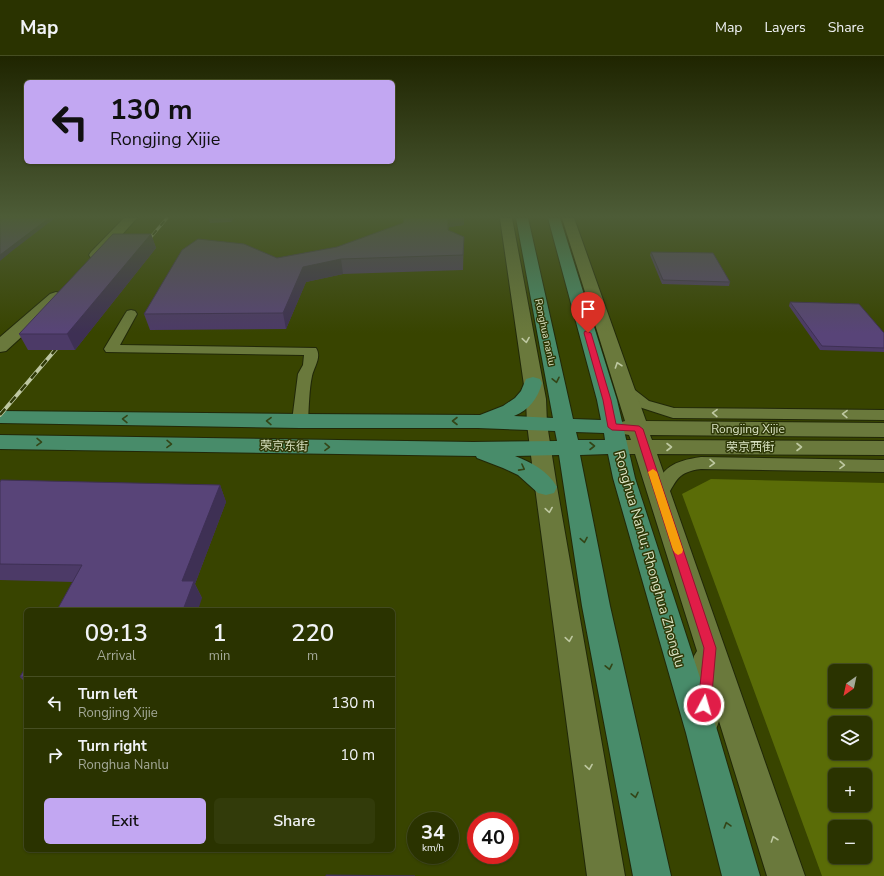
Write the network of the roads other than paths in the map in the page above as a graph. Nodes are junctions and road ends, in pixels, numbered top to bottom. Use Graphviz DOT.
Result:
graph roads {
  1 [pos="94,256"];
  2 [pos="512,256"];
  3 [pos="530,256"];
  4 [pos="565,256"];
  5 [pos="581,256"];
  6 [pos="88,262"];
  7 [pos="68,284"];
  8 [pos="537,286"];
  9 [pos="521,308"];
  10 [pos="41,312"];
  11 [pos="131,314"];
  12 [pos="0,347"];
  13 [pos="0,362"];
  14 [pos="533,383"];
  15 [pos="626,390"];
  16 [pos="884,415"];
  17 [pos="0,417"];
  18 [pos="300,421"];
  19 [pos="478,421"];
  20 [pos="884,430"];
  21 [pos="552,435"];
  22 [pos="628,437"];
  23 [pos="0,442"];
  24 [pos="884,448"];
  25 [pos="473,449"];
  26 [pos="884,466"];
  27 [pos="546,488"];
  28 [pos="660,494"];
  29 [pos="710,648"];
  30 [pos="702,733"];
  31 [pos="606,876"];
  32 [pos="652,876"];
  33 [pos="741,876"];
  34 [pos="786,876"];
  1 -- 6 [label="street"];
  2 -- 9 [label="street"];
  3 -- 8 [label="main road, Ronghua nanlu"];
  4 -- 22 [label="main road"];
  15 -- 5 [label="street, one-way"];
  7 -- 10 [label="street"];
  8 -- 9 [label="street"];
  8 -- 21 [label="main road, Ronghua nanlu, one-way"];
  9 -- 14 [label="street, one-way"];
  10 -- 12 [label="street"];
  10 -- 13 [label="street"];
  11 -- 18 [label="street"];
  14 -- 19 [label="main road"];
  14 -- 21 [label="street"];
  16 -- 15 [label="street, one-way"];
  15 -- 22 [label="street"];
  18 -- 17 [label="main road, 荣京东街, one-way"];
  19 -- 18 [label="main road, 荣京东街, one-way"];
  19 -- 21 [label="main road, 荣京东街"];
  20 -- 22 [label="street, Rongjing Xijie"];
  21 -- 22 [label="main road"];
  21 -- 25 [label="main road, 荣京东街"];
  21 -- 27 [label="street"];
  21 -- 32 [label="main road, one-way"];
  22 -- 24 [label="street, 荣京西街, one-way"];
  22 -- 28 [label="street"];
  22 -- 30 [label="main road, Ronghua Nanlu; Rhonghua Zhonglu"];
  23 -- 25 [label="main road, 荣京东街, one-way"];
  25 -- 27 [label="main road, one-way"];
  28 -- 26 [label="street, one-way"];
  27 -- 31 [label="street, one-way"];
  28 -- 29 [label="street"];
  29 -- 30 [label="street"];
  34 -- 29 [label="street, one-way"];
  33 -- 30 [label="main road, Ronghua Nanlu; Rhonghua Zhonglu, one-way"];
}
